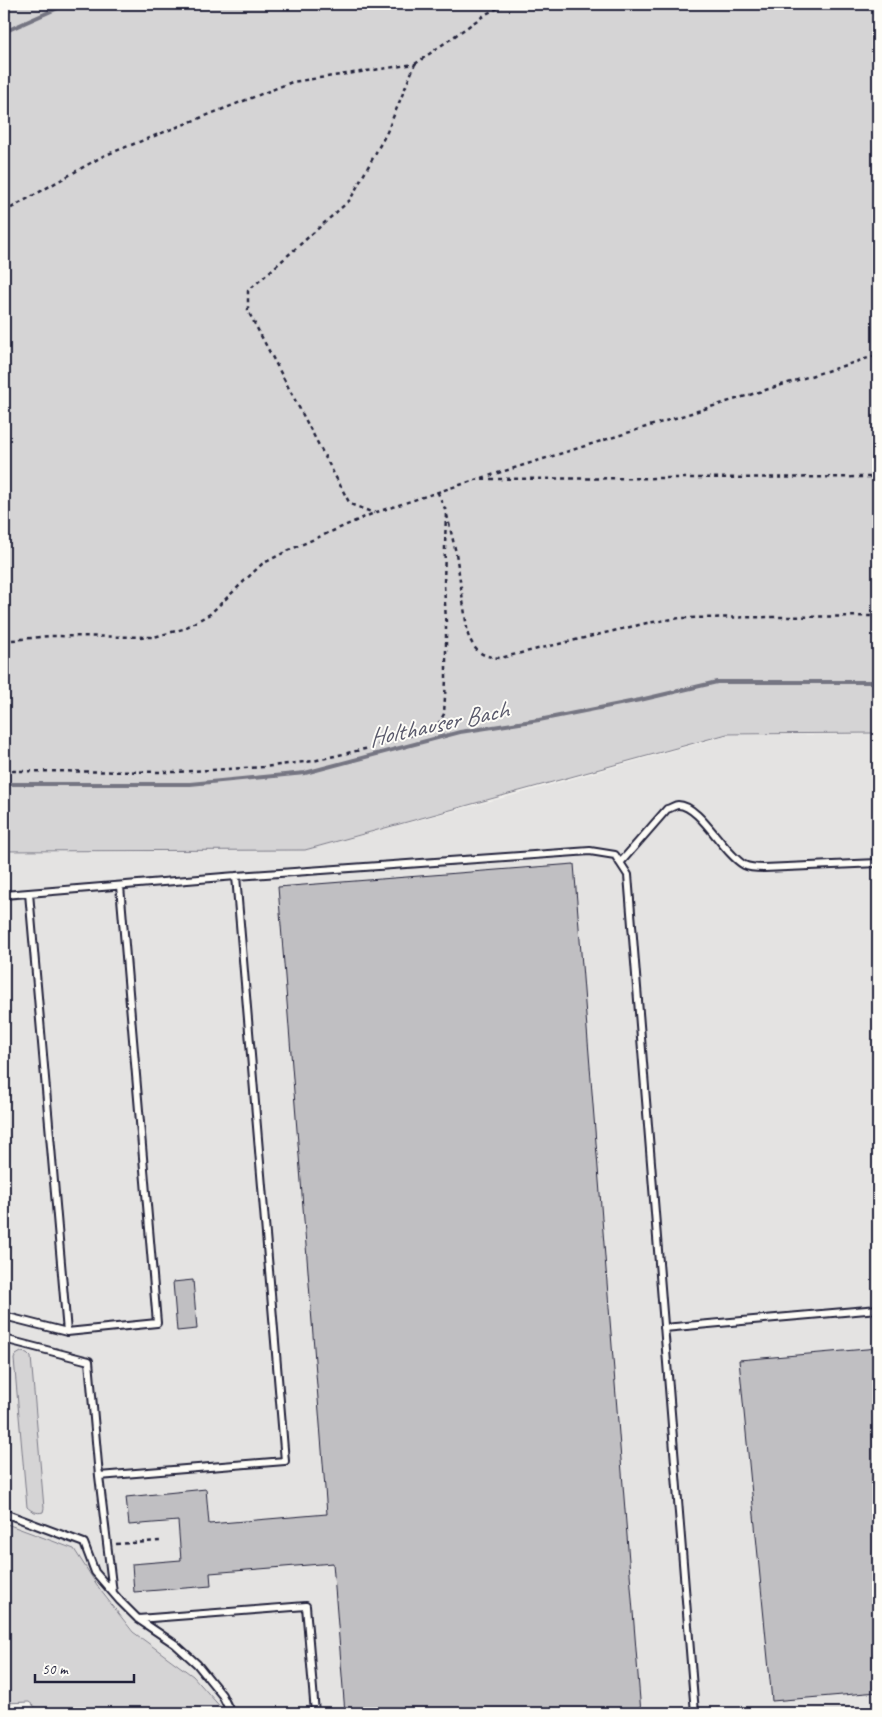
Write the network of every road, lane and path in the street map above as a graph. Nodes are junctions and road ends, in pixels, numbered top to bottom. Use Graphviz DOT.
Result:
graph roads {
  1 [pos="506,4"];
  2 [pos="415,64"];
  3 [pos="4,212"];
  4 [pos="878,355"];
  5 [pos="878,477"];
  6 [pos="478,479"];
  7 [pos="438,493"];
  8 [pos="446,511"];
  9 [pos="374,513"];
  10 [pos="878,616"];
  11 [pos="4,641"];
  12 [pos="4,770"];
  13 [pos="620,863"];
  14 [pos="878,863"];
  15 [pos="236,876"];
  16 [pos="120,886"];
  17 [pos="29,893"];
  18 [pos="4,895"];
  19 [pos="878,1309"];
  20 [pos="4,1316"];
  21 [pos="664,1328"];
  22 [pos="67,1332"];
  23 [pos="4,1339"];
  24 [pos="100,1476"];
  25 [pos="4,1513"];
  26 [pos="161,1541"];
  27 [pos="108,1545"];
  28 [pos="113,1593"];
  29 [pos="138,1619"];
  30 [pos="232,1713"];
  31 [pos="315,1713"];
  32 [pos="696,1713"];
  1 -- 2 [label="path"];
  2 -- 3 [label="path"];
  2 -- 9 [label="path"];
  4 -- 6 [label="path"];
  5 -- 6 [label="path"];
  6 -- 7 [label="path"];
  7 -- 8 [label="path"];
  7 -- 9 [label="path"];
  8 -- 10 [label="path"];
  8 -- 12 [label="path"];
  9 -- 11 [label="path"];
  13 -- 14 [label="lane"];
  13 -- 15 [label="lane"];
  13 -- 21 [label="lane"];
  15 -- 16 [label="lane"];
  15 -- 24 [label="lane"];
  16 -- 17 [label="lane"];
  16 -- 22 [label="lane"];
  17 -- 18 [label="lane"];
  17 -- 22 [label="lane"];
  19 -- 21 [label="lane"];
  20 -- 22 [label="lane"];
  21 -- 32 [label="lane"];
  23 -- 24 [label="lane"];
  24 -- 27 [label="lane"];
  25 -- 28 [label="lane"];
  26 -- 27 [label="path"];
  27 -- 28 [label="lane"];
  28 -- 29 [label="lane"];
  29 -- 30 [label="lane"];
  29 -- 31 [label="lane"];
}
